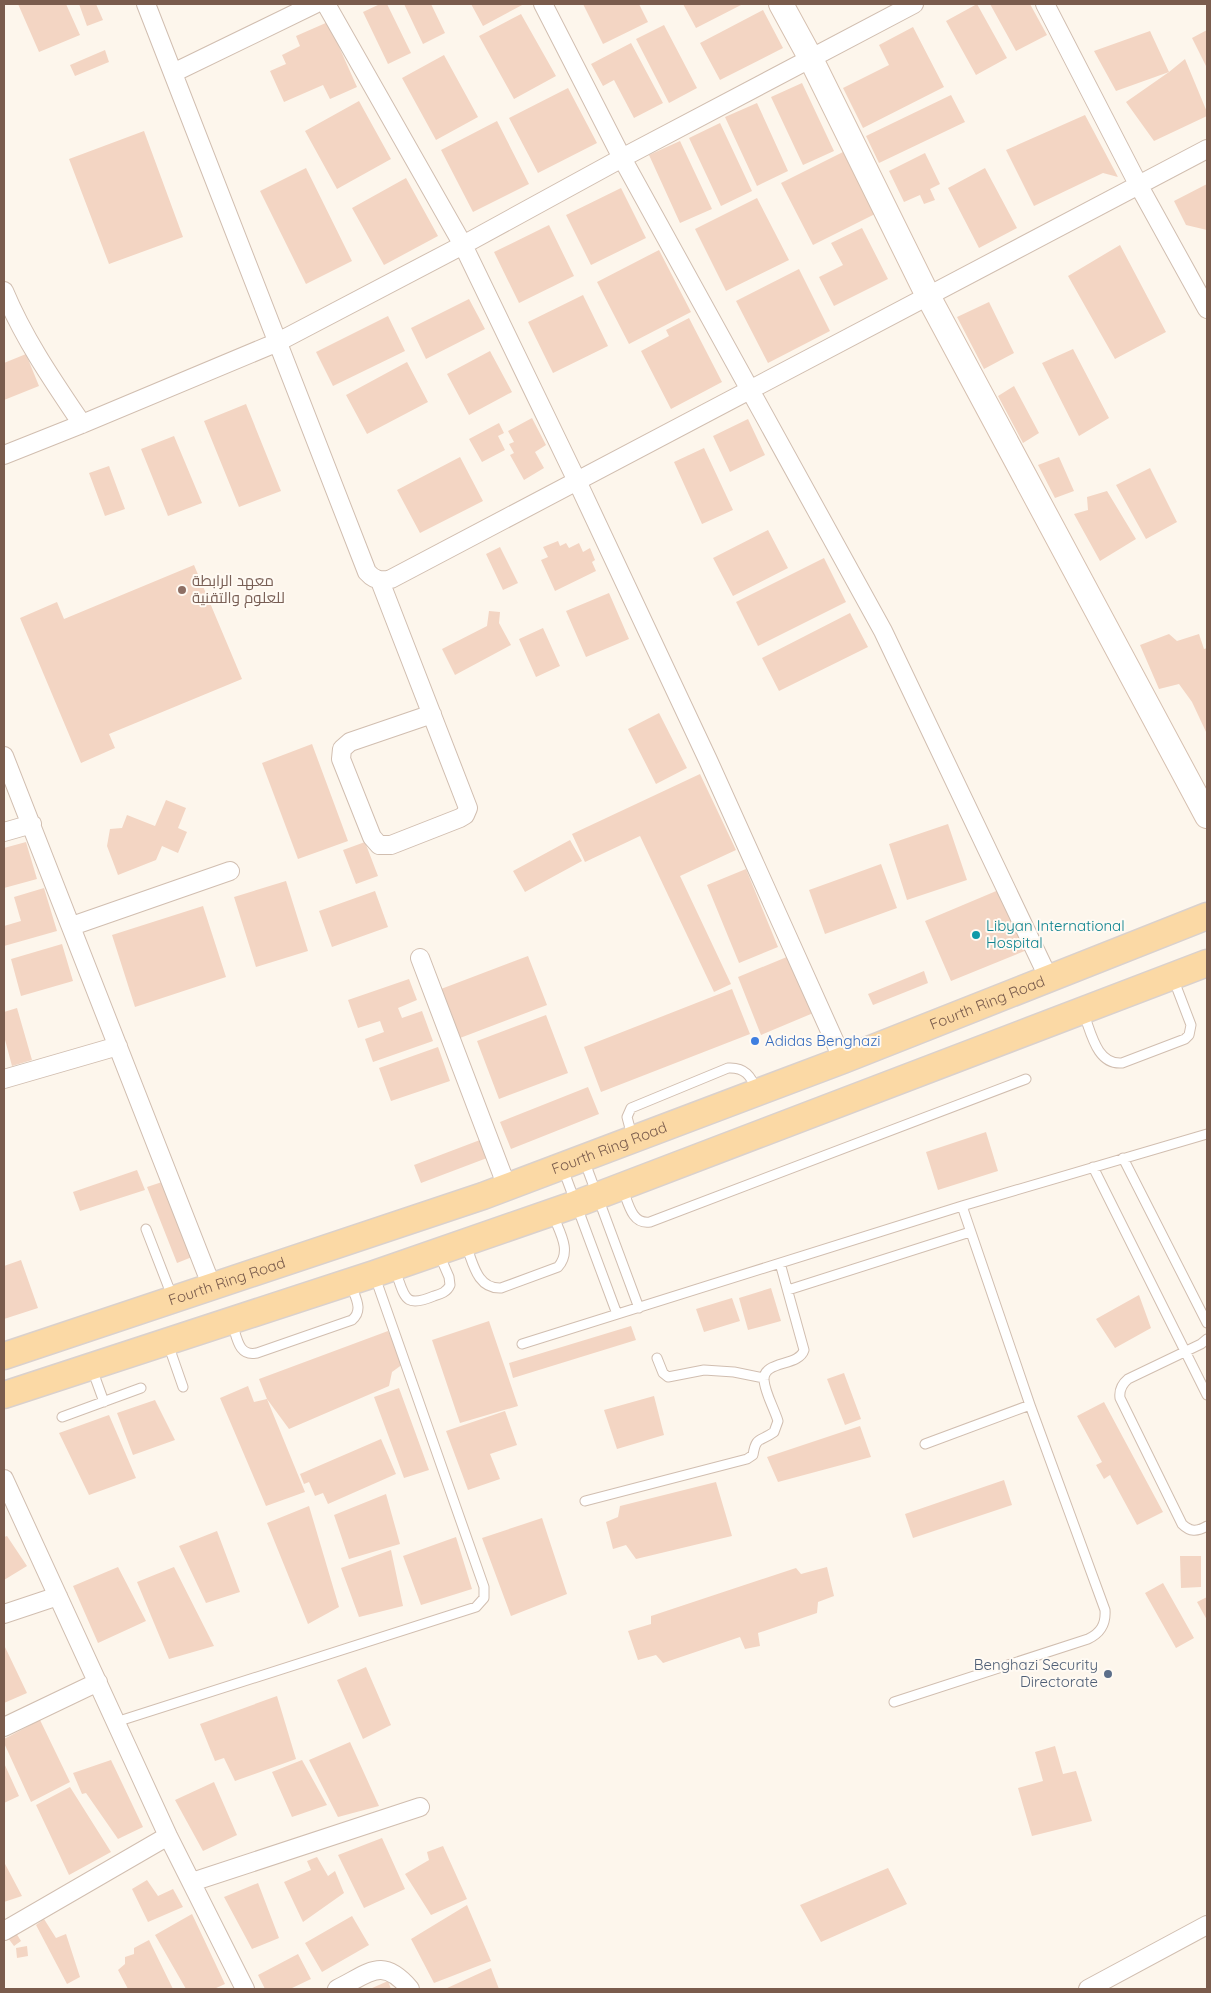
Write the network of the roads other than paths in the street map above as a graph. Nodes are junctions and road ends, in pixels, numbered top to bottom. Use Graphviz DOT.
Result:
graph roads {
  1 [pos="146,4"];
  2 [pos="316,4"];
  3 [pos="326,4"];
  4 [pos="543,4"];
  5 [pos="781,4"];
  6 [pos="914,4"];
  7 [pos="1045,4"];
  8 [pos="811,59"];
  9 [pos="173,73"];
  10 [pos="1207,149"];
  11 [pos="622,158"];
  12 [pos="1139,186"];
  13 [pos="463,245"];
  14 [pos="4,291"];
  15 [pos="928,296"];
  16 [pos="1207,309"];
  17 [pos="278,342"];
  18 [pos="752,390"];
  19 [pos="82,424"];
  20 [pos="4,455"];
  21 [pos="577,481"];
  22 [pos="380,580"];
  23 [pos="432,714"];
  24 [pos="4,756"];
  25 [pos="1207,816"];
  26 [pos="32,824"];
  27 [pos="4,832"];
  28 [pos="230,871"];
  29 [pos="1207,916"];
  30 [pos="72,926"];
  31 [pos="420,958"];
  32 [pos="1207,963"];
  33 [pos="1173,977"];
  34 [pos="1050,979"];
  35 [pos="1082,1012"];
  36 [pos="118,1046"];
  37 [pos="843,1060"];
  38 [pos="1026,1078"];
  39 [pos="4,1079"];
  40 [pos="1207,1134"];
  41 [pos="1123,1158"];
  42 [pos="573,1162"];
  43 [pos="1093,1167"];
  44 [pos="507,1187"];
  45 [pos="622,1187"];
  46 [pos="587,1200"];
  47 [pos="962,1206"];
  48 [pos="552,1212"];
  49 [pos="146,1229"];
  50 [pos="970,1232"];
  51 [pos="465,1242"];
  52 [pos="438,1252"];
  53 [pos="780,1263"];
  54 [pos="373,1275"];
  55 [pos="212,1287"];
  56 [pos="788,1290"];
  57 [pos="174,1300"];
  58 [pos="640,1308"];
  59 [pos="617,1314"];
  60 [pos="232,1321"];
  61 [pos="1207,1323"];
  62 [pos="1207,1339"];
  63 [pos="166,1342"];
  64 [pos="522,1344"];
  65 [pos="1185,1351"];
  66 [pos="4,1356"];
  67 [pos="657,1358"];
  68 [pos="90,1366"];
  69 [pos="764,1378"];
  70 [pos="183,1387"];
  71 [pos="141,1388"];
  72 [pos="4,1395"];
  73 [pos="1207,1395"];
  74 [pos="104,1402"];
  75 [pos="1030,1405"];
  76 [pos="62,1417"];
  77 [pos="926,1444"];
  78 [pos="4,1479"];
  79 [pos="584,1501"];
  80 [pos="1207,1526"];
  81 [pos="58,1596"];
  82 [pos="4,1614"];
  83 [pos="98,1682"];
  84 [pos="894,1702"];
  85 [pos="116,1722"];
  86 [pos="4,1727"];
  87 [pos="420,1807"];
  88 [pos="168,1836"];
  89 [pos="192,1882"];
  90 [pos="1207,1925"];
  91 [pos="4,1931"];
  92 [pos="245,1989"];
  93 [pos="337,1989"];
  94 [pos="410,1989"];
  95 [pos="1088,1989"];
  1 -- 9 [label="street"];
  2 -- 9 [label="street"];
  3 -- 13 [label="street"];
  4 -- 11 [label="street"];
  5 -- 8 [label="main road"];
  6 -- 8 [label="street"];
  7 -- 12 [label="street"];
  8 -- 11 [label="street"];
  8 -- 15 [label="main road"];
  9 -- 17 [label="street"];
  10 -- 12 [label="street"];
  11 -- 13 [label="street"];
  11 -- 18 [label="street"];
  12 -- 15 [label="street"];
  12 -- 16 [label="street"];
  13 -- 17 [label="street"];
  13 -- 21 [label="street"];
  14 -- 19 [label="street"];
  15 -- 18 [label="street"];
  15 -- 25 [label="main road"];
  17 -- 19 [label="street"];
  17 -- 22 [label="street"];
  18 -- 21 [label="street"];
  18 -- 34 [label="street"];
  19 -- 20 [label="street"];
  21 -- 22 [label="street"];
  21 -- 37 [label="street"];
  22 -- 23 [label="street"];
  23 -- 23 [label="street"];
  24 -- 26 [label="street"];
  26 -- 27 [label="street"];
  26 -- 30 [label="street"];
  28 -- 30 [label="street"];
  29 -- 34 [label="main road, Fourth Ring Road"];
  30 -- 36 [label="street"];
  31 -- 44 [label="street"];
  32 -- 33 [label="main road"];
  33 -- 35 [label="main road"];
  33 -- 35 [label="lane"];
  34 -- 37 [label="main road, Fourth Ring Road"];
  35 -- 45 [label="main road"];
  36 -- 39 [label="street"];
  36 -- 55 [label="street"];
  37 -- 42 [label="main road, Fourth Ring Road"];
  38 -- 45 [label="lane"];
  40 -- 41 [label="lane"];
  41 -- 43 [label="lane"];
  41 -- 61 [label="lane"];
  42 -- 44 [label="main road, Fourth Ring Road"];
  42 -- 46 [label="lane"];
  42 -- 46 [label="lane"];
  43 -- 47 [label="lane"];
  43 -- 65 [label="lane"];
  44 -- 55 [label="main road, Fourth Ring Road"];
  45 -- 46 [label="main road"];
  46 -- 48 [label="main road"];
  46 -- 58 [label="lane"];
  46 -- 59 [label="lane"];
  47 -- 50 [label="lane"];
  47 -- 53 [label="lane"];
  48 -- 51 [label="main road"];
  48 -- 51 [label="lane"];
  49 -- 57 [label="lane"];
  50 -- 56 [label="lane"];
  50 -- 75 [label="lane"];
  51 -- 52 [label="main road"];
  52 -- 54 [label="main road"];
  52 -- 54 [label="lane"];
  53 -- 56 [label="lane"];
  53 -- 58 [label="lane"];
  54 -- 60 [label="main road"];
  54 -- 60 [label="lane"];
  54 -- 85 [label="lane"];
  55 -- 57 [label="main road, Fourth Ring Road"];
  56 -- 69 [label="lane"];
  57 -- 66 [label="main road, Fourth Ring Road"];
  58 -- 59 [label="lane"];
  59 -- 64 [label="lane"];
  60 -- 63 [label="main road"];
  62 -- 65 [label="lane"];
  63 -- 68 [label="main road"];
  63 -- 70 [label="lane"];
  65 -- 73 [label="lane"];
  65 -- 80 [label="lane"];
  67 -- 69 [label="lane"];
  68 -- 72 [label="main road"];
  68 -- 74 [label="lane"];
  69 -- 79 [label="lane"];
  71 -- 74 [label="lane"];
  74 -- 76 [label="lane"];
  75 -- 77 [label="lane"];
  75 -- 84 [label="lane"];
  78 -- 81 [label="street"];
  81 -- 82 [label="street"];
  81 -- 83 [label="street"];
  83 -- 85 [label="street"];
  83 -- 86 [label="street"];
  85 -- 88 [label="street"];
  87 -- 89 [label="street"];
  88 -- 89 [label="street"];
  88 -- 91 [label="street"];
  89 -- 92 [label="street"];
  90 -- 95 [label="street"];
  93 -- 94 [label="street"];
}
